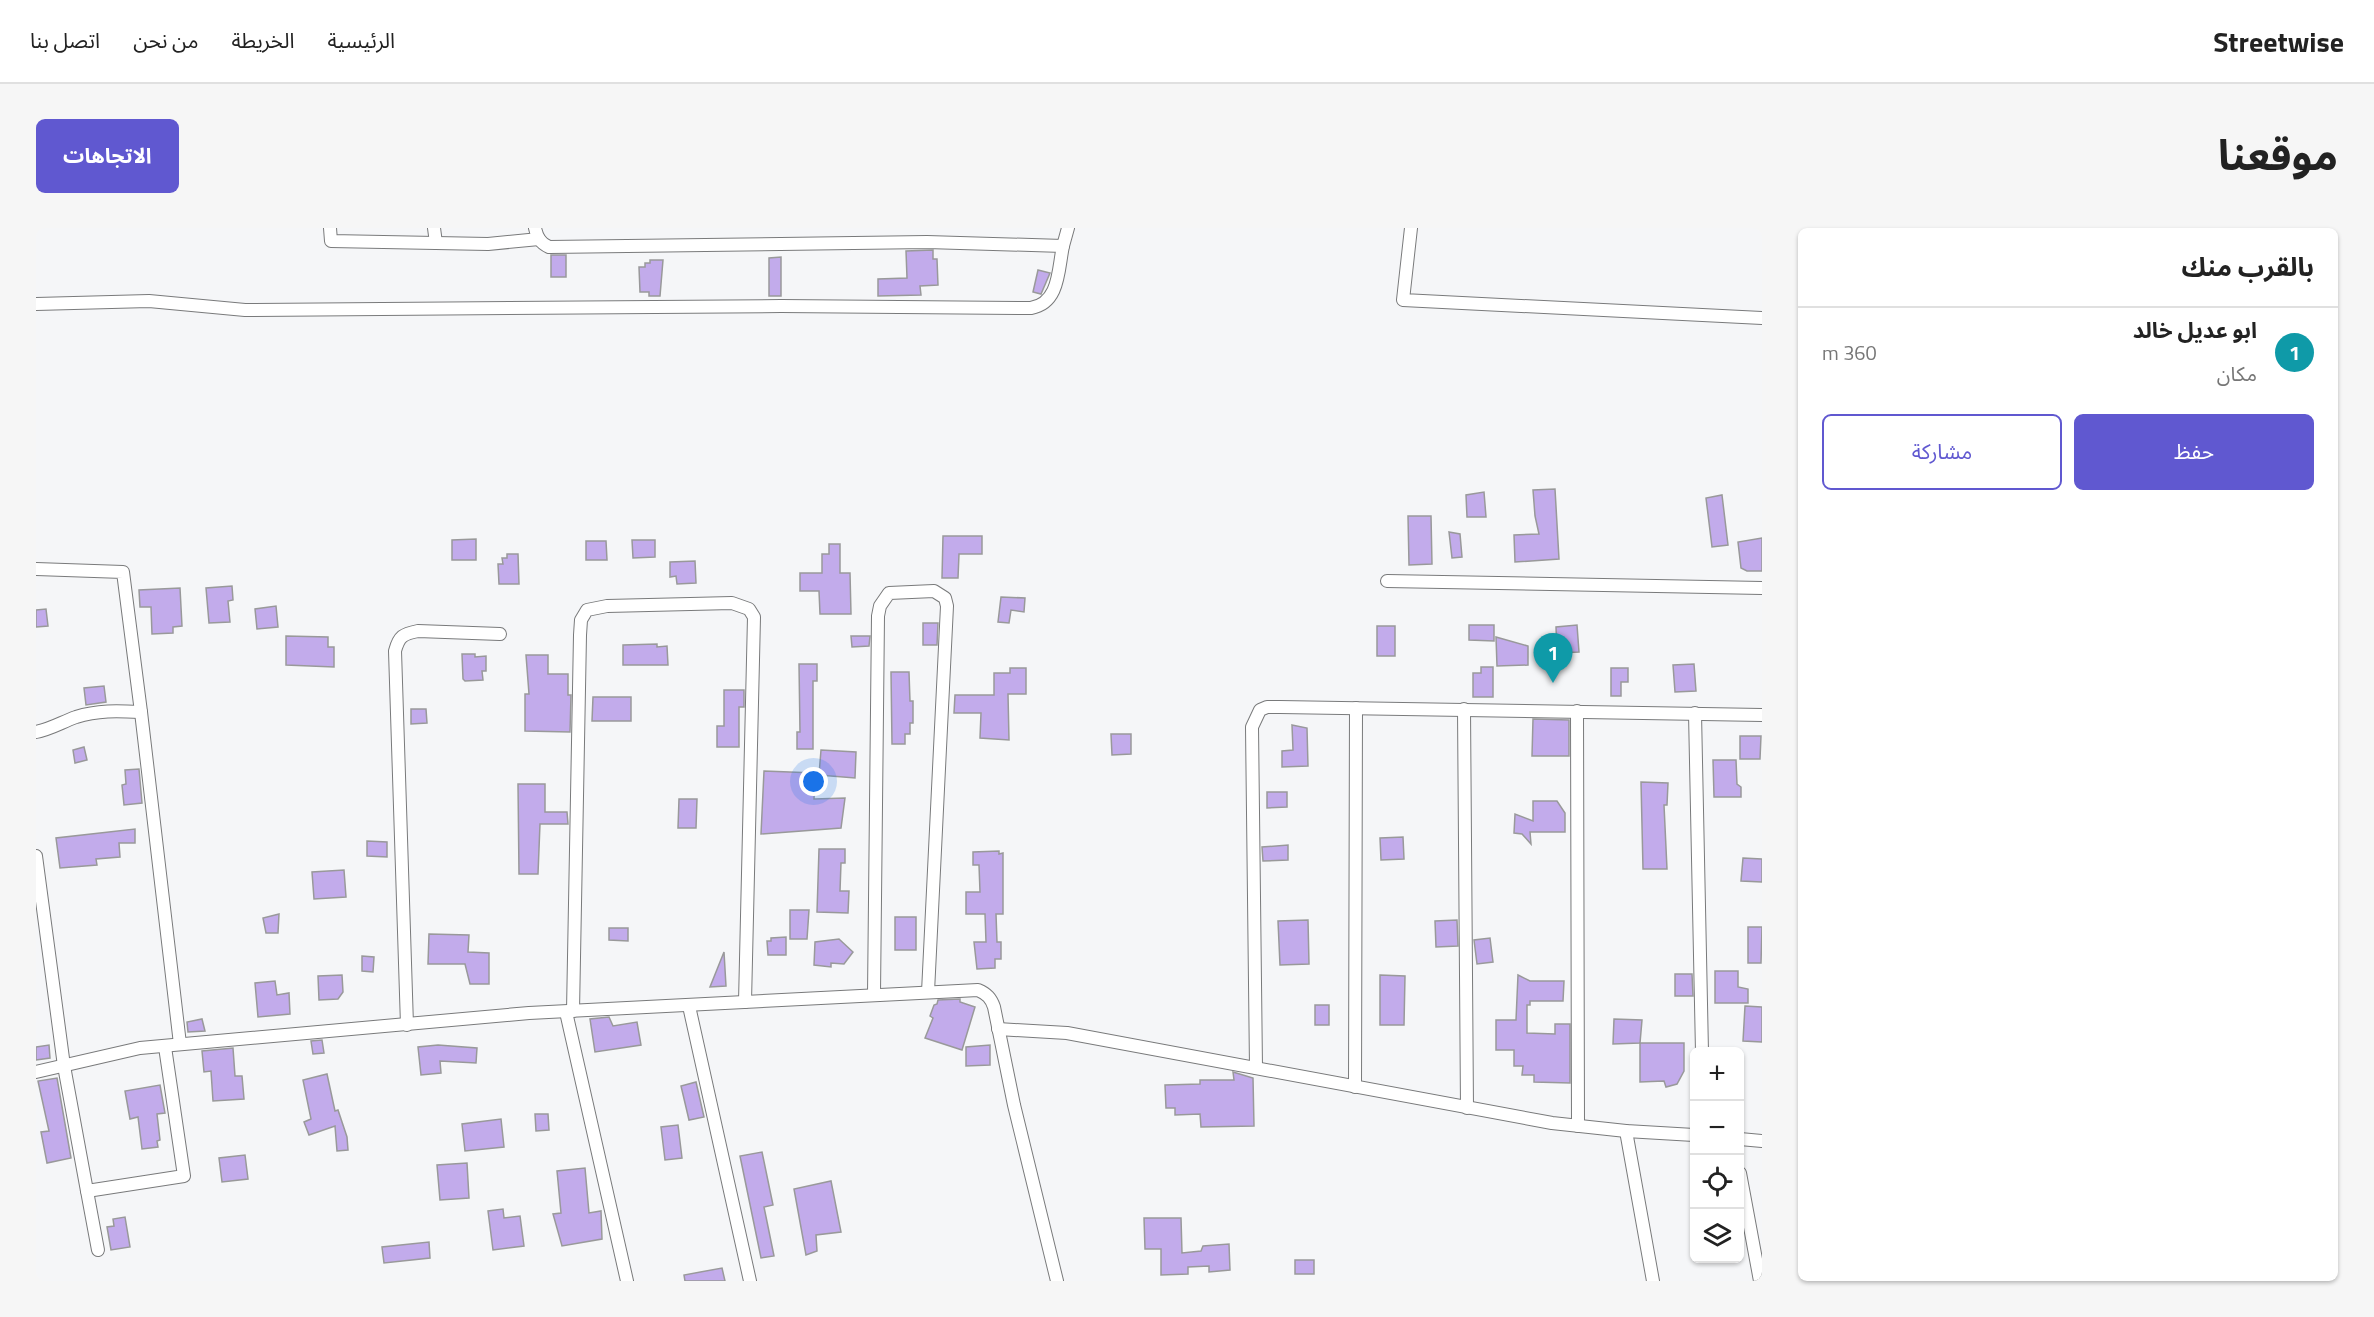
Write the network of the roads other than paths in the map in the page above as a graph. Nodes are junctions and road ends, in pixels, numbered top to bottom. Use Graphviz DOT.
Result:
graph roads {
  1 [pos="330,228"];
  2 [pos="434,228"];
  3 [pos="1068,228"];
  4 [pos="1411,228"];
  5 [pos="537,234"];
  6 [pos="436,243"];
  7 [pos="1063,246"];
  8 [pos="36,304"];
  9 [pos="1762,318"];
  10 [pos="36,570"];
  11 [pos="1387,581"];
  12 [pos="1762,588"];
  13 [pos="500,634"];
  14 [pos="1356,708"];
  15 [pos="1464,710"];
  16 [pos="141,711"];
  17 [pos="1578,711"];
  18 [pos="1695,713"];
  19 [pos="1762,714"];
  20 [pos="36,732"];
  21 [pos="36,856"];
  22 [pos="928,992"];
  23 [pos="874,994"];
  24 [pos="745,1002"];
  25 [pos="689,1006"];
  26 [pos="569,1011"];
  27 [pos="407,1025"];
  28 [pos="998,1029"];
  29 [pos="180,1044"];
  30 [pos="165,1047"];
  31 [pos="1702,1047"];
  32 [pos="64,1066"];
  33 [pos="1256,1068"];
  34 [pos="36,1072"];
  35 [pos="1355,1087"];
  36 [pos="1467,1108"];
  37 [pos="1578,1126"];
  38 [pos="1626,1131"];
  39 [pos="1690,1135"];
  40 [pos="1744,1139"];
  41 [pos="1762,1141"];
  42 [pos="87,1191"];
  43 [pos="1744,1195"];
  44 [pos="98,1250"];
  45 [pos="627,1281"];
  46 [pos="750,1281"];
  47 [pos="1057,1281"];
  48 [pos="1653,1281"];
  49 [pos="1760,1281"];
  1 -- 6 [label="street"];
  2 -- 6 [label="street"];
  3 -- 7 [label="street"];
  4 -- 9 [label="street"];
  5 -- 6 [label="street"];
  5 -- 7 [label="street"];
  7 -- 8 [label="street"];
  10 -- 16 [label="street"];
  11 -- 12 [label="street"];
  13 -- 27 [label="street"];
  14 -- 15 [label="street"];
  14 -- 33 [label="street"];
  14 -- 35 [label="street"];
  15 -- 17 [label="street"];
  15 -- 36 [label="street"];
  16 -- 20 [label="street"];
  16 -- 29 [label="street"];
  17 -- 18 [label="street"];
  17 -- 37 [label="street"];
  18 -- 19 [label="street"];
  18 -- 31 [label="street"];
  21 -- 32 [label="street"];
  22 -- 23 [label="street"];
  22 -- 23 [label="street"];
  22 -- 28 [label="street"];
  23 -- 24 [label="street"];
  24 -- 25 [label="street"];
  24 -- 26 [label="street"];
  25 -- 26 [label="street"];
  25 -- 46 [label="street"];
  26 -- 27 [label="street"];
  26 -- 45 [label="street"];
  27 -- 29 [label="street"];
  28 -- 33 [label="street"];
  28 -- 47 [label="street"];
  29 -- 30 [label="street"];
  30 -- 32 [label="street"];
  30 -- 42 [label="street"];
  32 -- 34 [label="street"];
  32 -- 42 [label="street"];
  33 -- 35 [label="street"];
  35 -- 36 [label="street"];
  36 -- 37 [label="street"];
  37 -- 38 [label="street"];
  38 -- 39 [label="street"];
  38 -- 48 [label="street"];
  40 -- 41 [label="street"];
  42 -- 44 [label="street"];
  43 -- 49 [label="street"];
}
